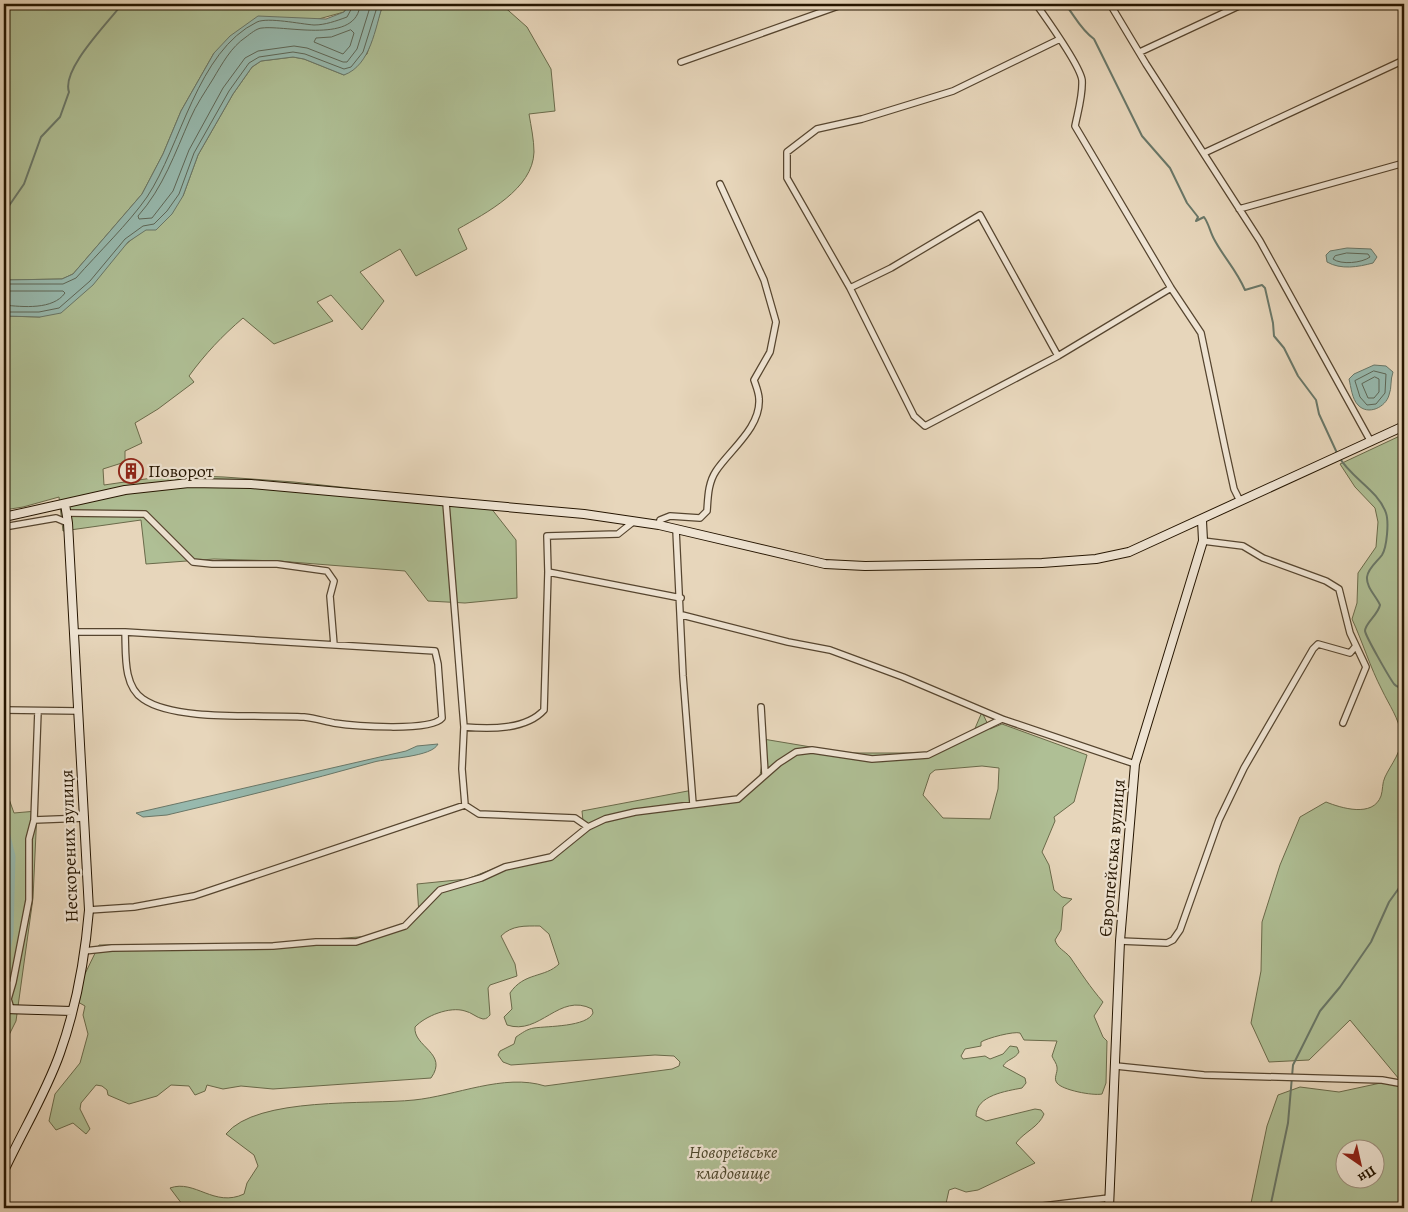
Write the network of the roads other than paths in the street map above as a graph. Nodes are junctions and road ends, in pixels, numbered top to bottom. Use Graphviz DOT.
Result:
graph roads {
  1 [pos="844,4"];
  2 [pos="1036,4"];
  3 [pos="1110,4"];
  4 [pos="1243,4"];
  5 [pos="1060,39"];
  6 [pos="1140,52"];
  7 [pos="1404,60"];
  8 [pos="681,62"];
  9 [pos="1204,154"];
  10 [pos="1404,163"];
  11 [pos="720,184"];
  12 [pos="1239,209"];
  13 [pos="850,288"];
  14 [pos="1171,288"];
  15 [pos="1058,356"];
  16 [pos="1404,426"];
  17 [pos="1371,442"];
  18 [pos="1240,502"];
  19 [pos="446,503"];
  20 [pos="65,504"];
  21 [pos="67,513"];
  22 [pos="4,517"];
  23 [pos="1202,520"];
  24 [pos="633,522"];
  25 [pos="68,523"];
  26 [pos="659,525"];
  27 [pos="4,527"];
  28 [pos="676,530"];
  29 [pos="1203,541"];
  30 [pos="548,572"];
  31 [pos="681,598"];
  32 [pos="682,615"];
  33 [pos="75,632"];
  34 [pos="125,632"];
  35 [pos="334,645"];
  36 [pos="1355,648"];
  37 [pos="761,707"];
  38 [pos="4,710"];
  39 [pos="38,711"];
  40 [pos="79,711"];
  41 [pos="1002,719"];
  42 [pos="1342,723"];
  43 [pos="464,727"];
  44 [pos="1135,764"];
  45 [pos="765,774"];
  46 [pos="693,804"];
  47 [pos="465,805"];
  48 [pos="84,818"];
  49 [pos="34,820"];
  50 [pos="588,827"];
  51 [pos="89,910"];
  52 [pos="1120,942"];
  53 [pos="84,951"];
  54 [pos="7,1009"];
  55 [pos="72,1011"];
  56 [pos="1116,1066"];
  57 [pos="1404,1084"];
  58 [pos="4,1171"];
  59 [pos="1109,1198"];
  60 [pos="1026,1208"];
  61 [pos="1109,1208"];
  1 -- 8 [label="street"];
  2 -- 5 [label="street"];
  3 -- 6 [label="street"];
  4 -- 6 [label="street"];
  5 -- 13 [label="street"];
  5 -- 14 [label="street"];
  6 -- 9 [label="street"];
  7 -- 9 [label="street"];
  9 -- 12 [label="street"];
  10 -- 12 [label="street"];
  11 -- 26 [label="street"];
  12 -- 17 [label="street"];
  13 -- 15 [label="street"];
  13 -- 15 [label="street"];
  14 -- 15 [label="street"];
  14 -- 18 [label="street"];
  16 -- 17 [label="street"];
  17 -- 18 [label="street"];
  18 -- 23 [label="street"];
  19 -- 20 [label="street"];
  19 -- 24 [label="street"];
  19 -- 43 [label="street"];
  20 -- 21 [label="street, Нескорених вулиця"];
  20 -- 22 [label="street"];
  21 -- 25 [label="street, Нескорених вулиця"];
  21 -- 35 [label="street"];
  23 -- 28 [label="street"];
  23 -- 29 [label="street, Європейська вулиця"];
  24 -- 26 [label="street"];
  24 -- 30 [label="street"];
  25 -- 27 [label="street"];
  25 -- 33 [label="street, Нескорених вулиця"];
  26 -- 28 [label="street"];
  28 -- 31 [label="street"];
  29 -- 36 [label="street"];
  29 -- 44 [label="street, Європейська вулиця"];
  30 -- 31 [label="street"];
  30 -- 43 [label="street"];
  31 -- 32 [label="street"];
  32 -- 41 [label="street"];
  32 -- 46 [label="street"];
  33 -- 34 [label="street"];
  33 -- 40 [label="street, Нескорених вулиця"];
  34 -- 35 [label="street"];
  34 -- 35 [label="street"];
  36 -- 42 [label="street"];
  36 -- 52 [label="street"];
  37 -- 45 [label="street"];
  38 -- 39 [label="street"];
  39 -- 40 [label="street"];
  39 -- 49 [label="street"];
  40 -- 48 [label="street, Нескорених вулиця"];
  41 -- 44 [label="street"];
  41 -- 45 [label="street"];
  43 -- 47 [label="street"];
  44 -- 52 [label="street, Європейська вулиця"];
  45 -- 46 [label="street"];
  46 -- 50 [label="street"];
  47 -- 50 [label="street"];
  47 -- 51 [label="street"];
  48 -- 49 [label="street"];
  48 -- 51 [label="street, Нескорених вулиця"];
  49 -- 54 [label="street"];
  50 -- 53 [label="street"];
  51 -- 53 [label="street, Нескорених вулиця"];
  52 -- 56 [label="street, Європейська вулиця"];
  53 -- 55 [label="street, Нескорених вулиця"];
  54 -- 55 [label="street"];
  55 -- 58 [label="street, Нескорених вулиця"];
  56 -- 57 [label="street"];
  56 -- 59 [label="street, Європейська вулиця"];
  59 -- 60 [label="street"];
  59 -- 61 [label="street, Європейська вулиця"];
}
